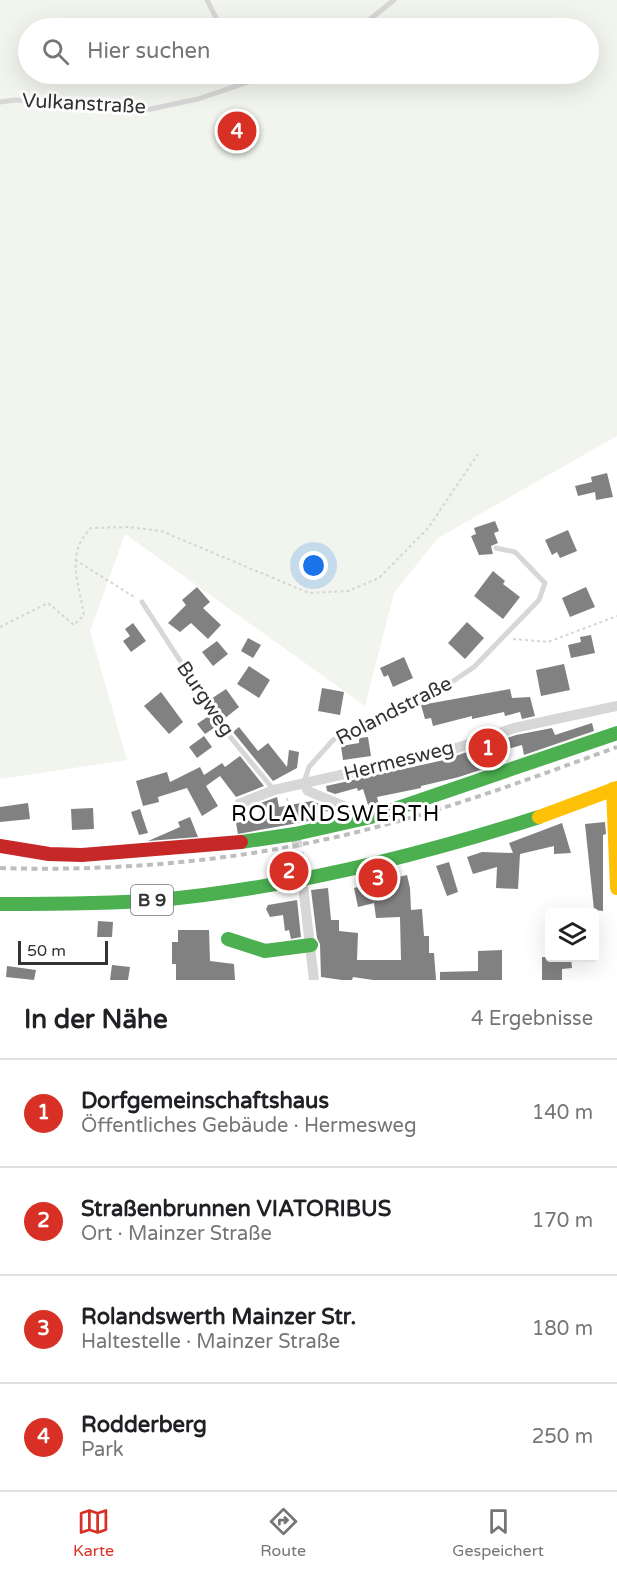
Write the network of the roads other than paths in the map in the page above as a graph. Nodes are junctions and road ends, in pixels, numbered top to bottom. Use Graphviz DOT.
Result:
graph roads {
  1 [pos="207,0"];
  2 [pos="394,0"];
  3 [pos="216,18"];
  4 [pos="372,18"];
  5 [pos="240,84"];
  6 [pos="0,102"];
  7 [pos="496,548"];
  8 [pos="142,602"];
  9 [pos="616,705"];
  10 [pos="617,733"];
  11 [pos="304,784"];
  12 [pos="280,789"];
  13 [pos="615,789"];
  14 [pos="238,804"];
  15 [pos="371,817"];
  16 [pos="0,846"];
  17 [pos="300,860"];
  18 [pos="303,881"];
  19 [pos="617,888"];
  20 [pos="0,904"];
  21 [pos="228,939"];
  22 [pos="311,945"];
  23 [pos="314,980"];
  1 -- 3 [label="lane"];
  2 -- 4 [label="lane"];
  5 -- 6 [label="lane, Vulkanstraße"];
  7 -- 11 [label="lane, Rolandstraße"];
  8 -- 12 [label="lane, Burgweg"];
  9 -- 11 [label="street, Hermesweg"];
  10 -- 15 [label="street"];
  11 -- 12 [label="street, Hermesweg"];
  11 -- 15 [label="street"];
  12 -- 14 [label="street, Hermesweg"];
  13 -- 18 [label="street, B 9"];
  13 -- 19 [label="street"];
  15 -- 16 [label="street"];
  17 -- 18 [label="street"];
  18 -- 20 [label="street, B 9"];
  18 -- 22 [label="street"];
  21 -- 22 [label="street"];
  22 -- 23 [label="street"];
}
